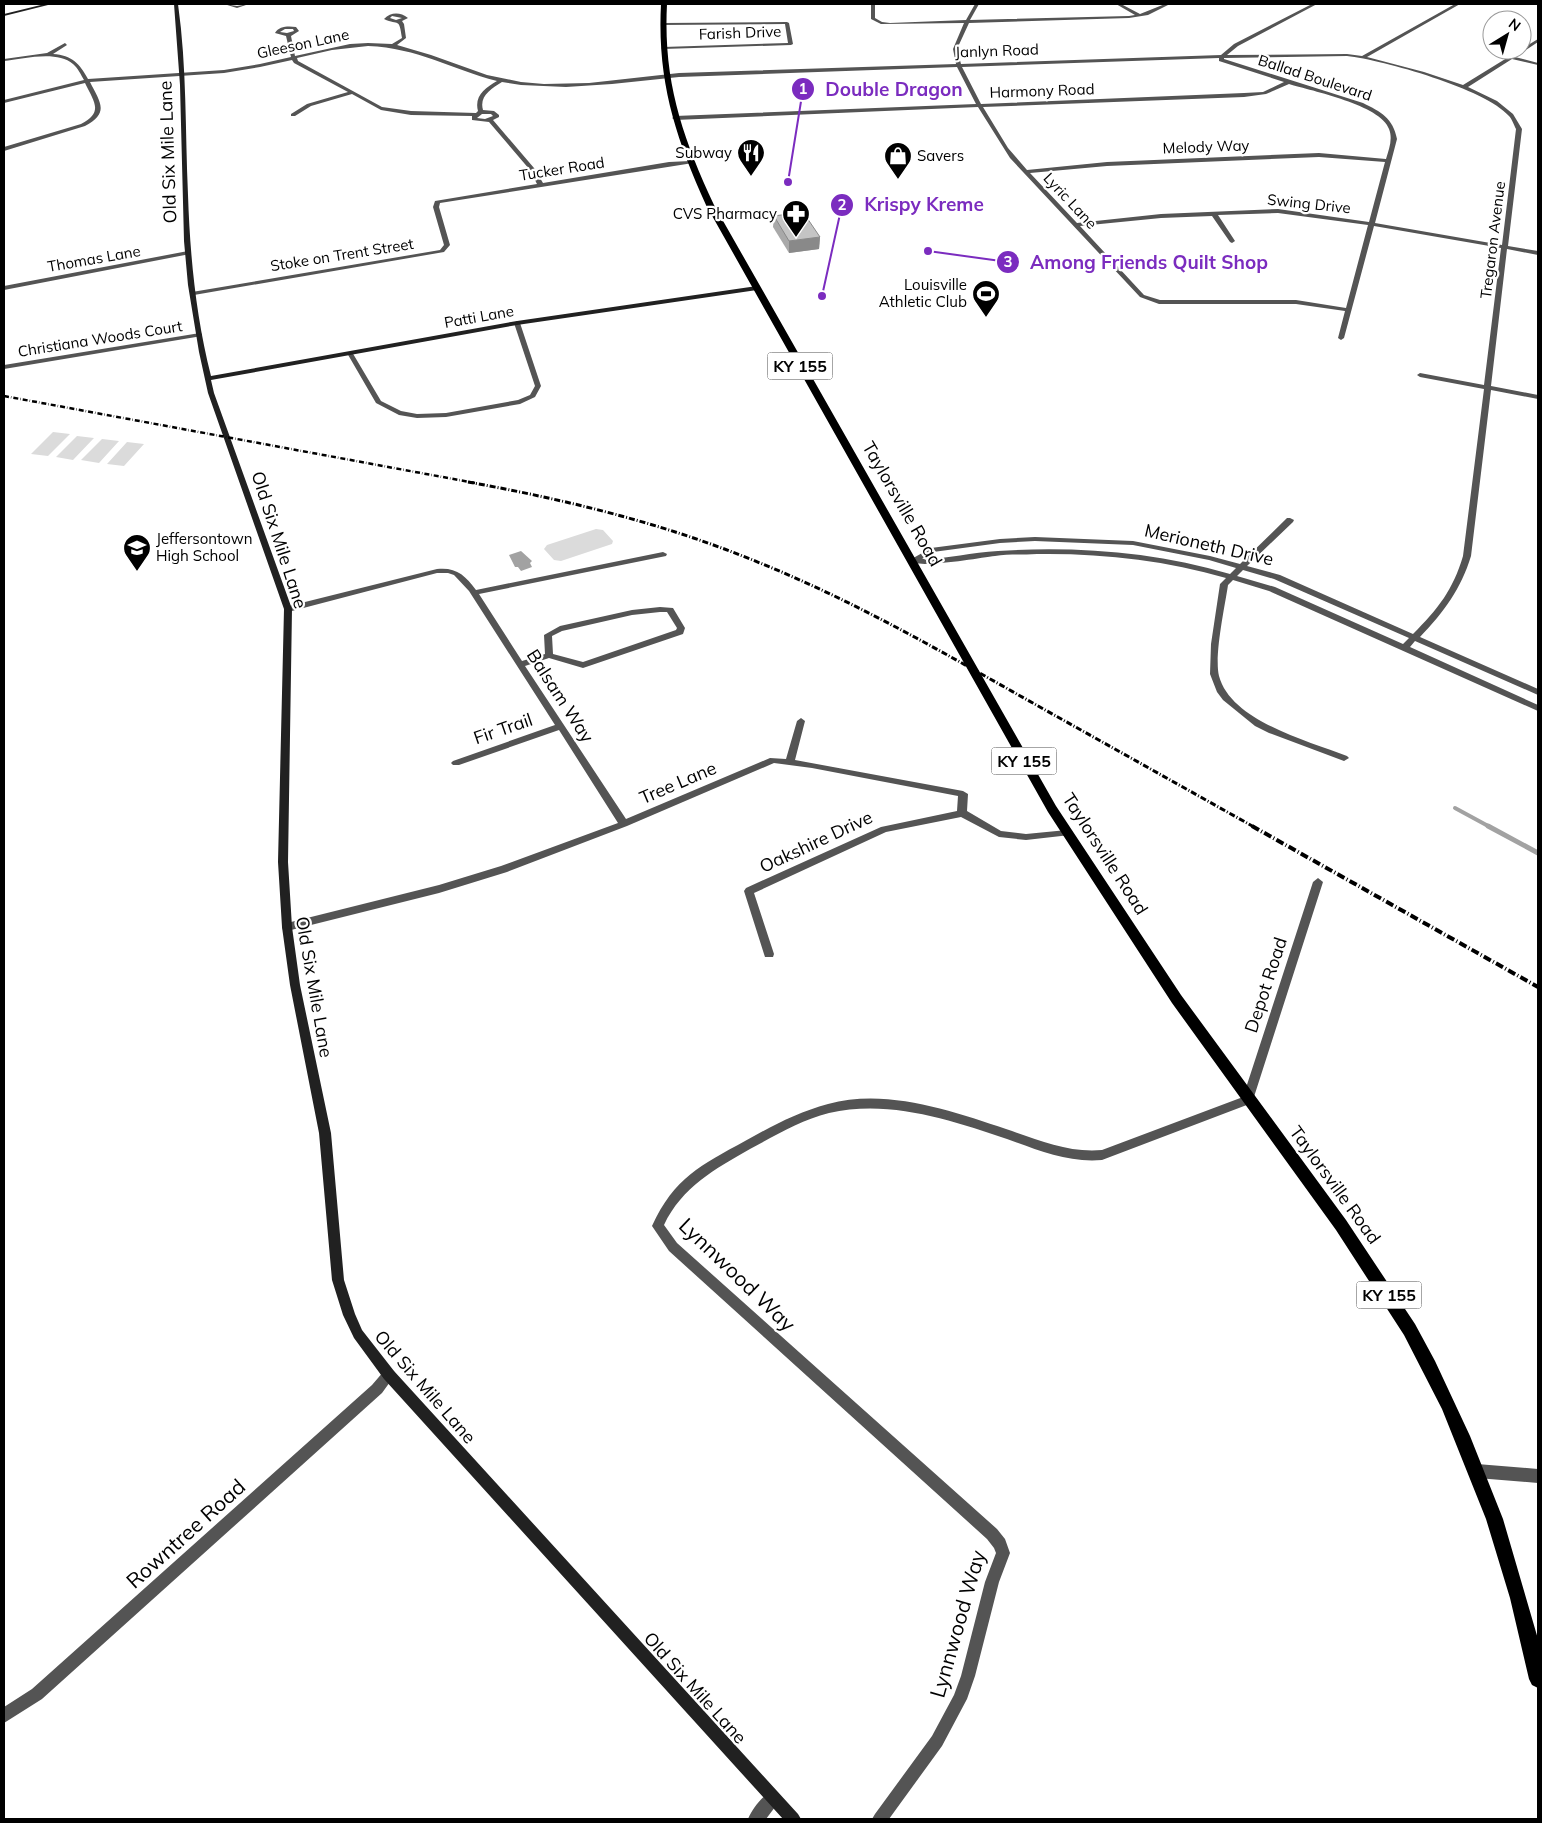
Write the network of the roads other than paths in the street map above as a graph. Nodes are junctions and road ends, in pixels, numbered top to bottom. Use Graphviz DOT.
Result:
graph roads {
  1 [pos="50,4"];
  2 [pos="176,4"];
  3 [pos="226,4"];
  4 [pos="247,4"];
  5 [pos="664,4"];
  6 [pos="873,4"];
  7 [pos="977,4"];
  8 [pos="1118,4"];
  9 [pos="1168,4"];
  10 [pos="1315,4"];
  11 [pos="1458,4"];
  12 [pos="4,15"];
  13 [pos="1139,15"];
  14 [pos="399,21"];
  15 [pos="968,22"];
  16 [pos="663,24"];
  17 [pos="288,35"];
  18 [pos="65,44"];
  19 [pos="393,46"];
  20 [pos="663,48"];
  21 [pos="47,55"];
  22 [pos="1223,56"];
  23 [pos="295,58"];
  24 [pos="1363,58"];
  25 [pos="4,60"];
  26 [pos="1506,60"];
  27 [pos="1523,60"];
  28 [pos="1538,64"];
  29 [pos="959,65"];
  30 [pos="182,75"];
  31 [pos="665,76"];
  32 [pos="502,80"];
  33 [pos="86,81"];
  34 [pos="1288,82"];
  35 [pos="1464,87"];
  36 [pos="350,92"];
  37 [pos="4,102"];
  38 [pos="979,106"];
  39 [pos="478,113"];
  40 [pos="293,115"];
  41 [pos="675,118"];
  42 [pos="490,120"];
  43 [pos="4,149"];
  44 [pos="1388,161"];
  45 [pos="690,163"];
  46 [pos="1026,172"];
  47 [pos="541,185"];
  48 [pos="437,202"];
  49 [pos="1213,213"];
  50 [pos="1372,224"];
  51 [pos="1076,225"];
  52 [pos="1232,241"];
  53 [pos="1505,248"];
  54 [pos="188,253"];
  55 [pos="1538,253"];
  56 [pos="4,288"];
  57 [pos="757,288"];
  58 [pos="194,293"];
  59 [pos="1349,310"];
  60 [pos="517,323"];
  61 [pos="200,335"];
  62 [pos="1341,338"];
  63 [pos="350,352"];
  64 [pos="4,367"];
  65 [pos="1420,375"];
  66 [pos="208,379"];
  67 [pos="1487,388"];
  68 [pos="1538,398"];
  69 [pos="1290,520"];
  70 [pos="663,554"];
  71 [pos="912,561"];
  72 [pos="1242,566"];
  73 [pos="1232,576"];
  74 [pos="471,590"];
  75 [pos="288,609"];
  76 [pos="1414,637"];
  77 [pos="1404,648"];
  78 [pos="549,654"];
  79 [pos="520,665"];
  80 [pos="1538,692"];
  81 [pos="1538,708"];
  82 [pos="801,722"];
  83 [pos="561,726"];
  84 [pos="1344,758"];
  85 [pos="790,762"];
  86 [pos="456,763"];
  87 [pos="962,813"];
  88 [pos="624,824"];
  89 [pos="1067,833"];
  90 [pos="1318,882"];
  91 [pos="287,928"];
  92 [pos="769,954"];
  93 [pos="1248,1100"];
  94 [pos="389,1375"];
  95 [pos="1477,1471"];
  96 [pos="1538,1476"];
  97 [pos="1538,1679"];
  98 [pos="4,1716"];
  99 [pos="773,1798"];
  100 [pos="756,1819"];
  101 [pos="793,1819"];
  102 [pos="880,1819"];
  1 -- 12 [label="street"];
  2 -- 30 [label="street, Old Six Mile Lane"];
  3 -- 4 [label="street"];
  5 -- 16 [label="main road, Taylorsville Road / KY 155"];
  6 -- 15 [label="street"];
  7 -- 15 [label="street"];
  8 -- 13 [label="street"];
  9 -- 13 [label="street"];
  10 -- 22 [label="street"];
  11 -- 24 [label="street"];
  13 -- 15 [label="street"];
  14 -- 19 [label="street"];
  15 -- 29 [label="street"];
  16 -- 20 [label="main road, Taylorsville Road / KY 155"];
  16 -- 20 [label="street, Farish Drive"];
  17 -- 23 [label="street"];
  18 -- 21 [label="street"];
  19 -- 23 [label="street, Gleeson Lane"];
  19 -- 32 [label="street, Gleeson Lane"];
  20 -- 31 [label="main road, Taylorsville Road / KY 155"];
  21 -- 25 [label="street"];
  21 -- 33 [label="street"];
  22 -- 24 [label="street, Tregaron Avenue"];
  22 -- 29 [label="street, Janlyn Road"];
  22 -- 34 [label="street, Ballad Boulevard"];
  23 -- 30 [label="street, Gleeson Lane"];
  23 -- 36 [label="street"];
  24 -- 35 [label="street, Tregaron Avenue"];
  26 -- 35 [label="street"];
  27 -- 28 [label="street"];
  29 -- 31 [label="street, Janlyn Road"];
  29 -- 38 [label="street, Lyric Lane"];
  30 -- 33 [label="street, Gleeson Lane"];
  30 -- 54 [label="street, Old Six Mile Lane"];
  31 -- 32 [label="street, Gleeson Lane"];
  31 -- 41 [label="main road, Taylorsville Road / KY 155"];
  32 -- 39 [label="street"];
  33 -- 37 [label="street, Gleeson Lane"];
  33 -- 43 [label="street"];
  34 -- 38 [label="street, Harmony Road"];
  34 -- 44 [label="street, Ballad Boulevard"];
  35 -- 53 [label="street, Tregaron Avenue"];
  36 -- 39 [label="street"];
  36 -- 40 [label="street"];
  38 -- 41 [label="street, Harmony Road"];
  38 -- 46 [label="street, Lyric Lane"];
  39 -- 42 [label="street"];
  39 -- 42 [label="street"];
  41 -- 45 [label="main road, Taylorsville Road / KY 155"];
  42 -- 47 [label="street"];
  44 -- 46 [label="street, Melody Way"];
  44 -- 50 [label="street, Ballad Boulevard"];
  45 -- 47 [label="street, Tucker Road"];
  45 -- 57 [label="main road, Taylorsville Road / KY 155"];
  46 -- 51 [label="street, Lyric Lane"];
  47 -- 48 [label="street, Tucker Road"];
  48 -- 58 [label="street, Stoke on Trent Street"];
  49 -- 50 [label="street, Swing Drive"];
  49 -- 51 [label="street, Swing Drive"];
  49 -- 52 [label="street"];
  50 -- 53 [label="street, Swing Drive"];
  50 -- 59 [label="street, Ballad Boulevard"];
  51 -- 59 [label="street, Lyric Lane"];
  53 -- 55 [label="street, Swing Drive"];
  53 -- 67 [label="street, Tregaron Avenue"];
  54 -- 56 [label="street, Thomas Lane"];
  54 -- 58 [label="street, Old Six Mile Lane"];
  57 -- 60 [label="street, Patti Lane"];
  57 -- 71 [label="main road, Taylorsville Road / KY 155"];
  58 -- 61 [label="street, Old Six Mile Lane"];
  59 -- 62 [label="street, Ballad Boulevard"];
  60 -- 63 [label="street, Patti Lane"];
  60 -- 63 [label="street"];
  61 -- 64 [label="street, Christiana Woods Court"];
  61 -- 66 [label="street, Old Six Mile Lane"];
  63 -- 66 [label="street, Patti Lane"];
  65 -- 67 [label="street"];
  66 -- 75 [label="street, Old Six Mile Lane"];
  67 -- 68 [label="street"];
  67 -- 76 [label="street, Tregaron Avenue"];
  69 -- 72 [label="street"];
  70 -- 74 [label="street"];
  71 -- 72 [label="street, Merioneth Drive"];
  71 -- 73 [label="street"];
  71 -- 89 [label="main road, Taylorsville Road / KY 155"];
  72 -- 73 [label="street"];
  72 -- 76 [label="street, Merioneth Drive"];
  73 -- 77 [label="street"];
  73 -- 84 [label="street"];
  74 -- 75 [label="street"];
  74 -- 79 [label="street, Balsam Way"];
  75 -- 91 [label="street, Old Six Mile Lane"];
  76 -- 77 [label="street, Tregaron Avenue"];
  76 -- 80 [label="street, Merioneth Drive"];
  77 -- 81 [label="street"];
  78 -- 78 [label="street"];
  78 -- 79 [label="street"];
  79 -- 83 [label="street, Balsam Way"];
  82 -- 85 [label="street"];
  83 -- 86 [label="street, Fir Trail"];
  83 -- 88 [label="street, Balsam Way"];
  85 -- 87 [label="street, Tree Lane"];
  85 -- 88 [label="street, Tree Lane"];
  87 -- 89 [label="street"];
  87 -- 92 [label="street, Oakshire Drive"];
  88 -- 91 [label="street, Tree Lane"];
  89 -- 93 [label="main road, Taylorsville Road / KY 155"];
  90 -- 93 [label="street, Depot Road"];
  91 -- 94 [label="street, Old Six Mile Lane"];
  93 -- 95 [label="main road, Taylorsville Road / KY 155"];
  93 -- 102 [label="street, Lynnwood Way"];
  94 -- 98 [label="street, Rowntree Road"];
  94 -- 99 [label="street, Old Six Mile Lane"];
  95 -- 96 [label="street"];
  95 -- 97 [label="main road, Taylorsville Road / KY 155"];
  99 -- 100 [label="street"];
  99 -- 101 [label="street, Old Six Mile Lane"];
}
